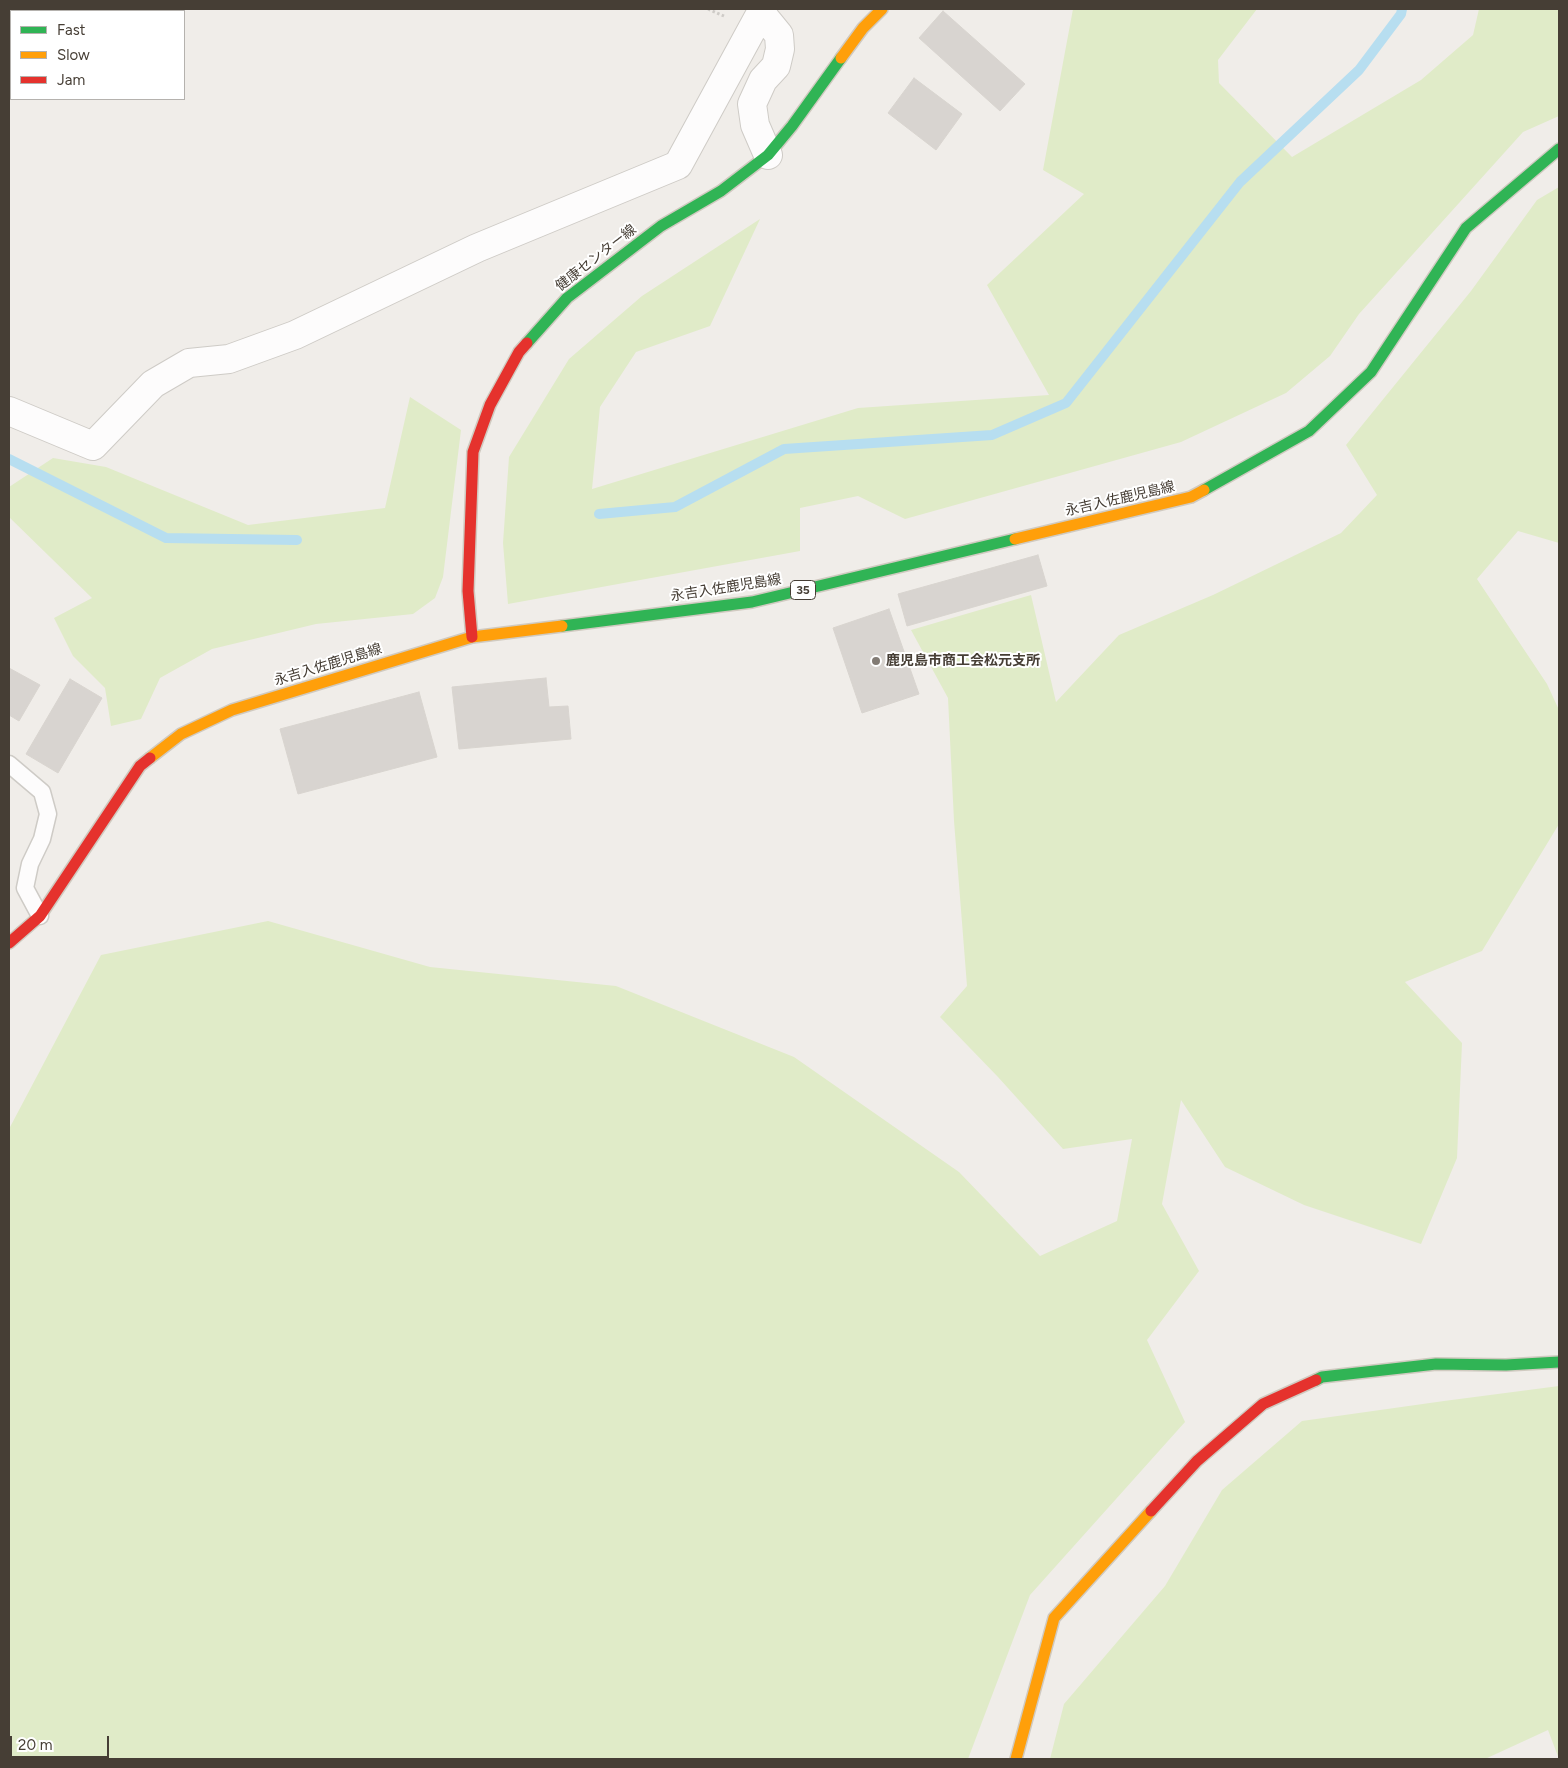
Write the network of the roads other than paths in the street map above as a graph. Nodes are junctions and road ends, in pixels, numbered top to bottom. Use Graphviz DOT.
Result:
graph roads {
  1 [pos="882,9"];
  2 [pos="762,11"];
  3 [pos="1559,149"];
  4 [pos="768,155"];
  5 [pos="9,411"];
  6 [pos="472,637"];
  7 [pos="9,764"];
  8 [pos="40,916"];
  9 [pos="9,942"];
  10 [pos="1559,1362"];
  11 [pos="1016,1759"];
  1 -- 4 [label="main road, 健康センター線"];
  2 -- 4 [label="street"];
  2 -- 5 [label="street"];
  3 -- 6 [label="main road, 永吉入佐鹿児島線 / 35"];
  4 -- 6 [label="main road, 健康センター線"];
  6 -- 8 [label="main road, 永吉入佐鹿児島線 / 35"];
  7 -- 8 [label="lane"];
  8 -- 9 [label="main road, 永吉入佐鹿児島線 / 35"];
  10 -- 11 [label="main road"];
}
